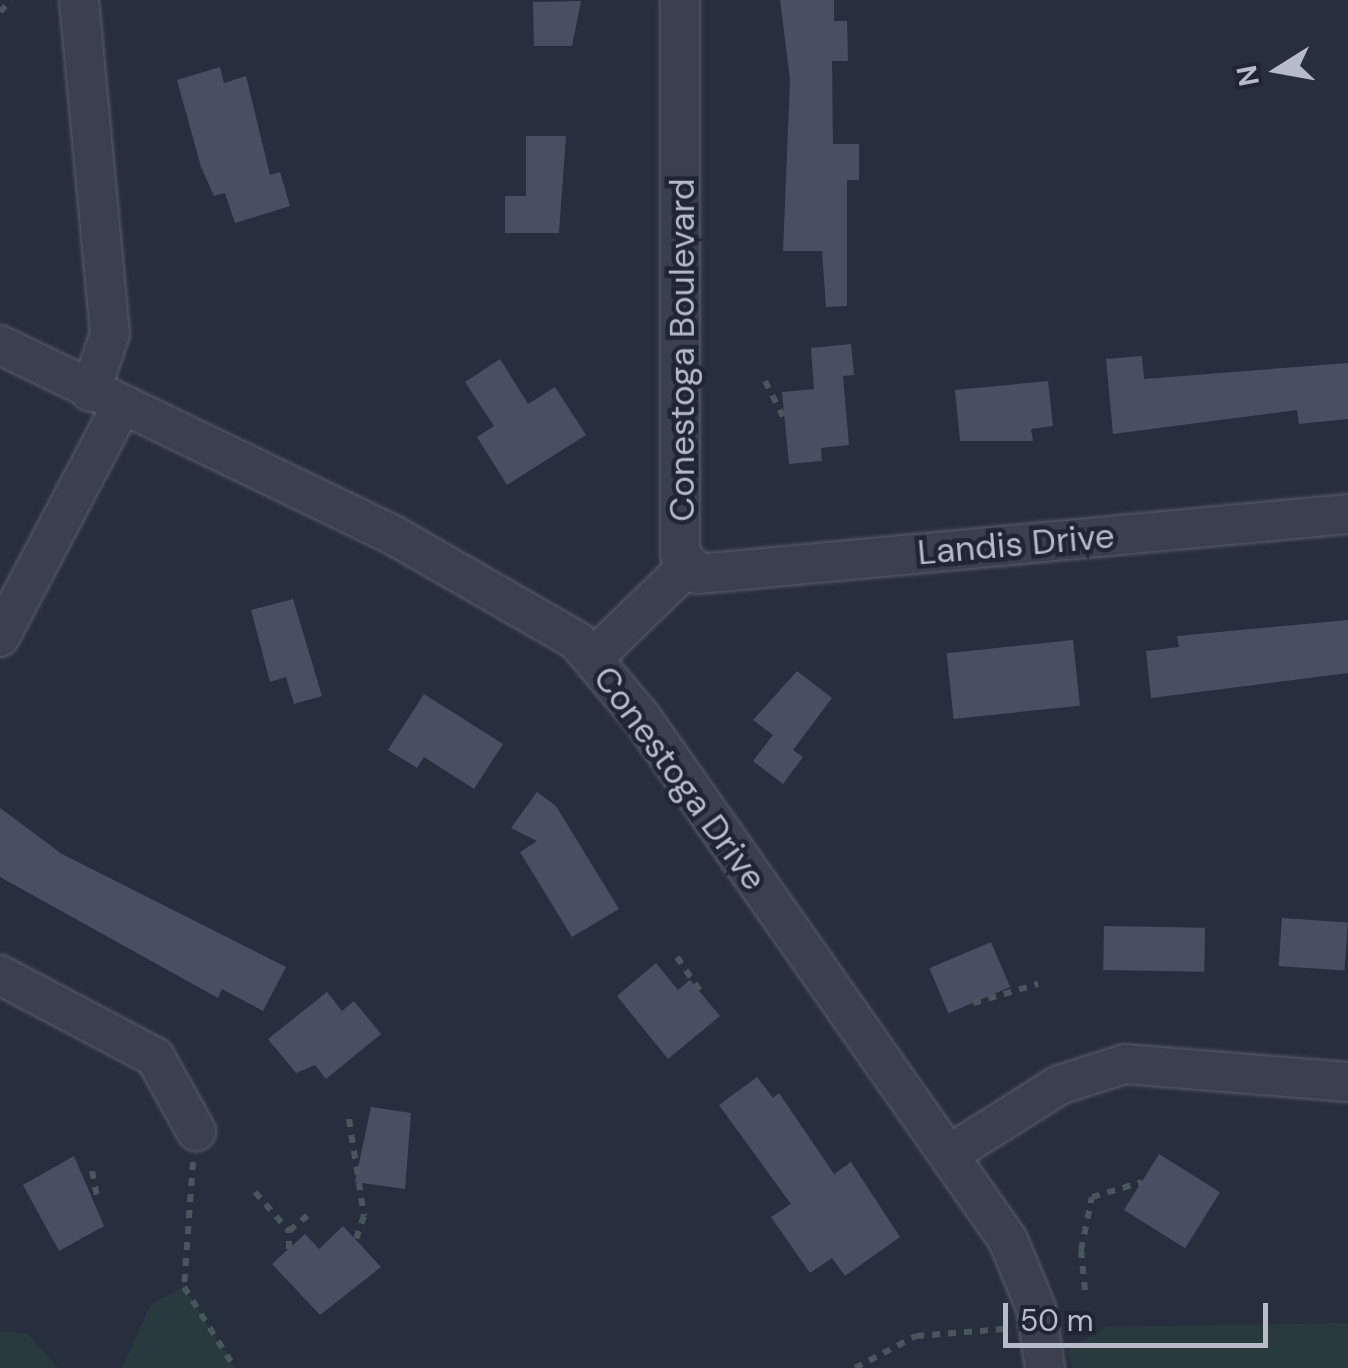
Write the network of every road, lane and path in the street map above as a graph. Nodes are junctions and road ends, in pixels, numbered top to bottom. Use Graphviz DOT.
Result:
graph roads {
  1 [pos="11,0"];
  2 [pos="79,0"];
  3 [pos="680,0"];
  4 [pos="0,12"];
  5 [pos="0,345"];
  6 [pos="765,381"];
  7 [pos="105,400"];
  8 [pos="785,420"];
  9 [pos="1348,514"];
  10 [pos="688,566"];
  11 [pos="0,637"];
  12 [pos="594,658"];
  13 [pos="676,957"];
  14 [pos="0,975"];
  15 [pos="1038,984"];
  16 [pos="704,997"];
  17 [pos="973,1003"];
  18 [pos="1348,1082"];
  19 [pos="349,1119"];
  20 [pos="196,1131"];
  21 [pos="950,1154"];
  22 [pos="92,1172"];
  23 [pos="1142,1182"];
  24 [pos="255,1192"];
  25 [pos="97,1197"];
  26 [pos="308,1215"];
  27 [pos="289,1231"];
  28 [pos="356,1239"];
  29 [pos="289,1249"];
  30 [pos="1085,1290"];
  31 [pos="1006,1329"];
  32 [pos="235,1368"];
  33 [pos="855,1368"];
  34 [pos="1045,1368"];
  1 -- 4 [label="path"];
  2 -- 7 [label="street"];
  3 -- 10 [label="street, Conestoga Boulevard"];
  5 -- 7 [label="street, Conestoga Drive"];
  6 -- 8 [label="path"];
  7 -- 11 [label="street"];
  7 -- 12 [label="street, Conestoga Drive"];
  9 -- 10 [label="street, Landis Drive"];
  10 -- 12 [label="street, Conestoga Boulevard"];
  12 -- 21 [label="street, Conestoga Drive"];
  13 -- 16 [label="path"];
  14 -- 20 [label="street"];
  15 -- 17 [label="path"];
  18 -- 21 [label="street"];
  19 -- 28 [label="path"];
  20 -- 32 [label="path"];
  21 -- 34 [label="street, Conestoga Drive"];
  22 -- 25 [label="path"];
  23 -- 30 [label="path"];
  24 -- 27 [label="path"];
  26 -- 27 [label="path"];
  27 -- 29 [label="path"];
  31 -- 33 [label="path"];
}
